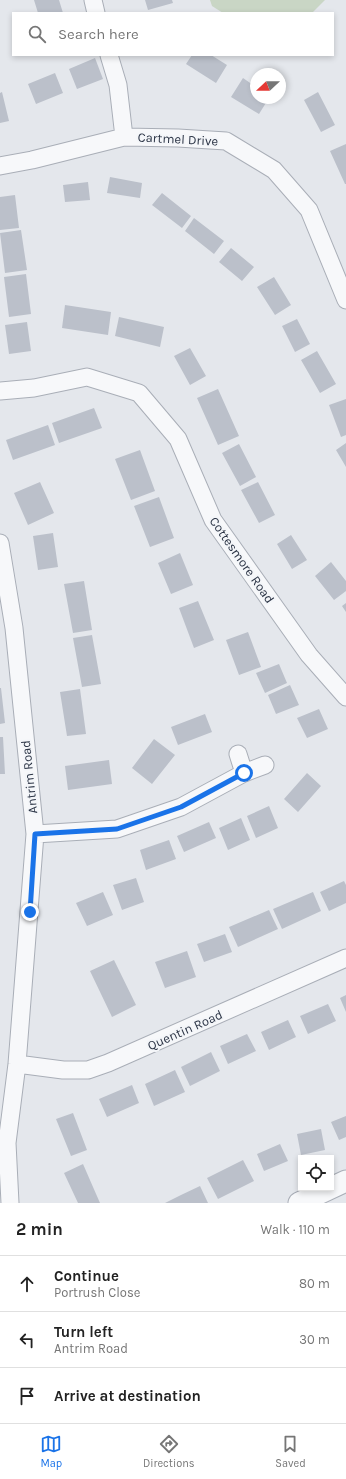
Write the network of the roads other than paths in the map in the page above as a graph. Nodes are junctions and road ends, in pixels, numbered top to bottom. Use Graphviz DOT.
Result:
graph roads {
  1 [pos="92,0"];
  2 [pos="96,12"];
  3 [pos="109,56"];
  4 [pos="124,137"];
  5 [pos="0,166"];
  6 [pos="346,300"];
  7 [pos="0,391"];
  8 [pos="0,543"];
  9 [pos="346,697"];
  10 [pos="238,754"];
  11 [pos="265,765"];
  12 [pos="244,773"];
  13 [pos="35,834"];
  14 [pos="346,958"];
  15 [pos="17,1064"];
  16 [pos="346,1181"];
  17 [pos="10,1203"];
  18 [pos="299,1203"];
  1 -- 2 [label="street"];
  3 -- 4 [label="street"];
  4 -- 5 [label="street, Cartmel Drive"];
  4 -- 6 [label="street, Cartmel Drive"];
  7 -- 9 [label="street, Cottesmore Road"];
  8 -- 13 [label="street, Antrim Road"];
  10 -- 12 [label="street"];
  11 -- 12 [label="street"];
  12 -- 13 [label="street"];
  13 -- 15 [label="street, Antrim Road"];
  14 -- 15 [label="street, Quentin Road"];
  15 -- 17 [label="street, Antrim Road"];
  16 -- 18 [label="street"];
}
